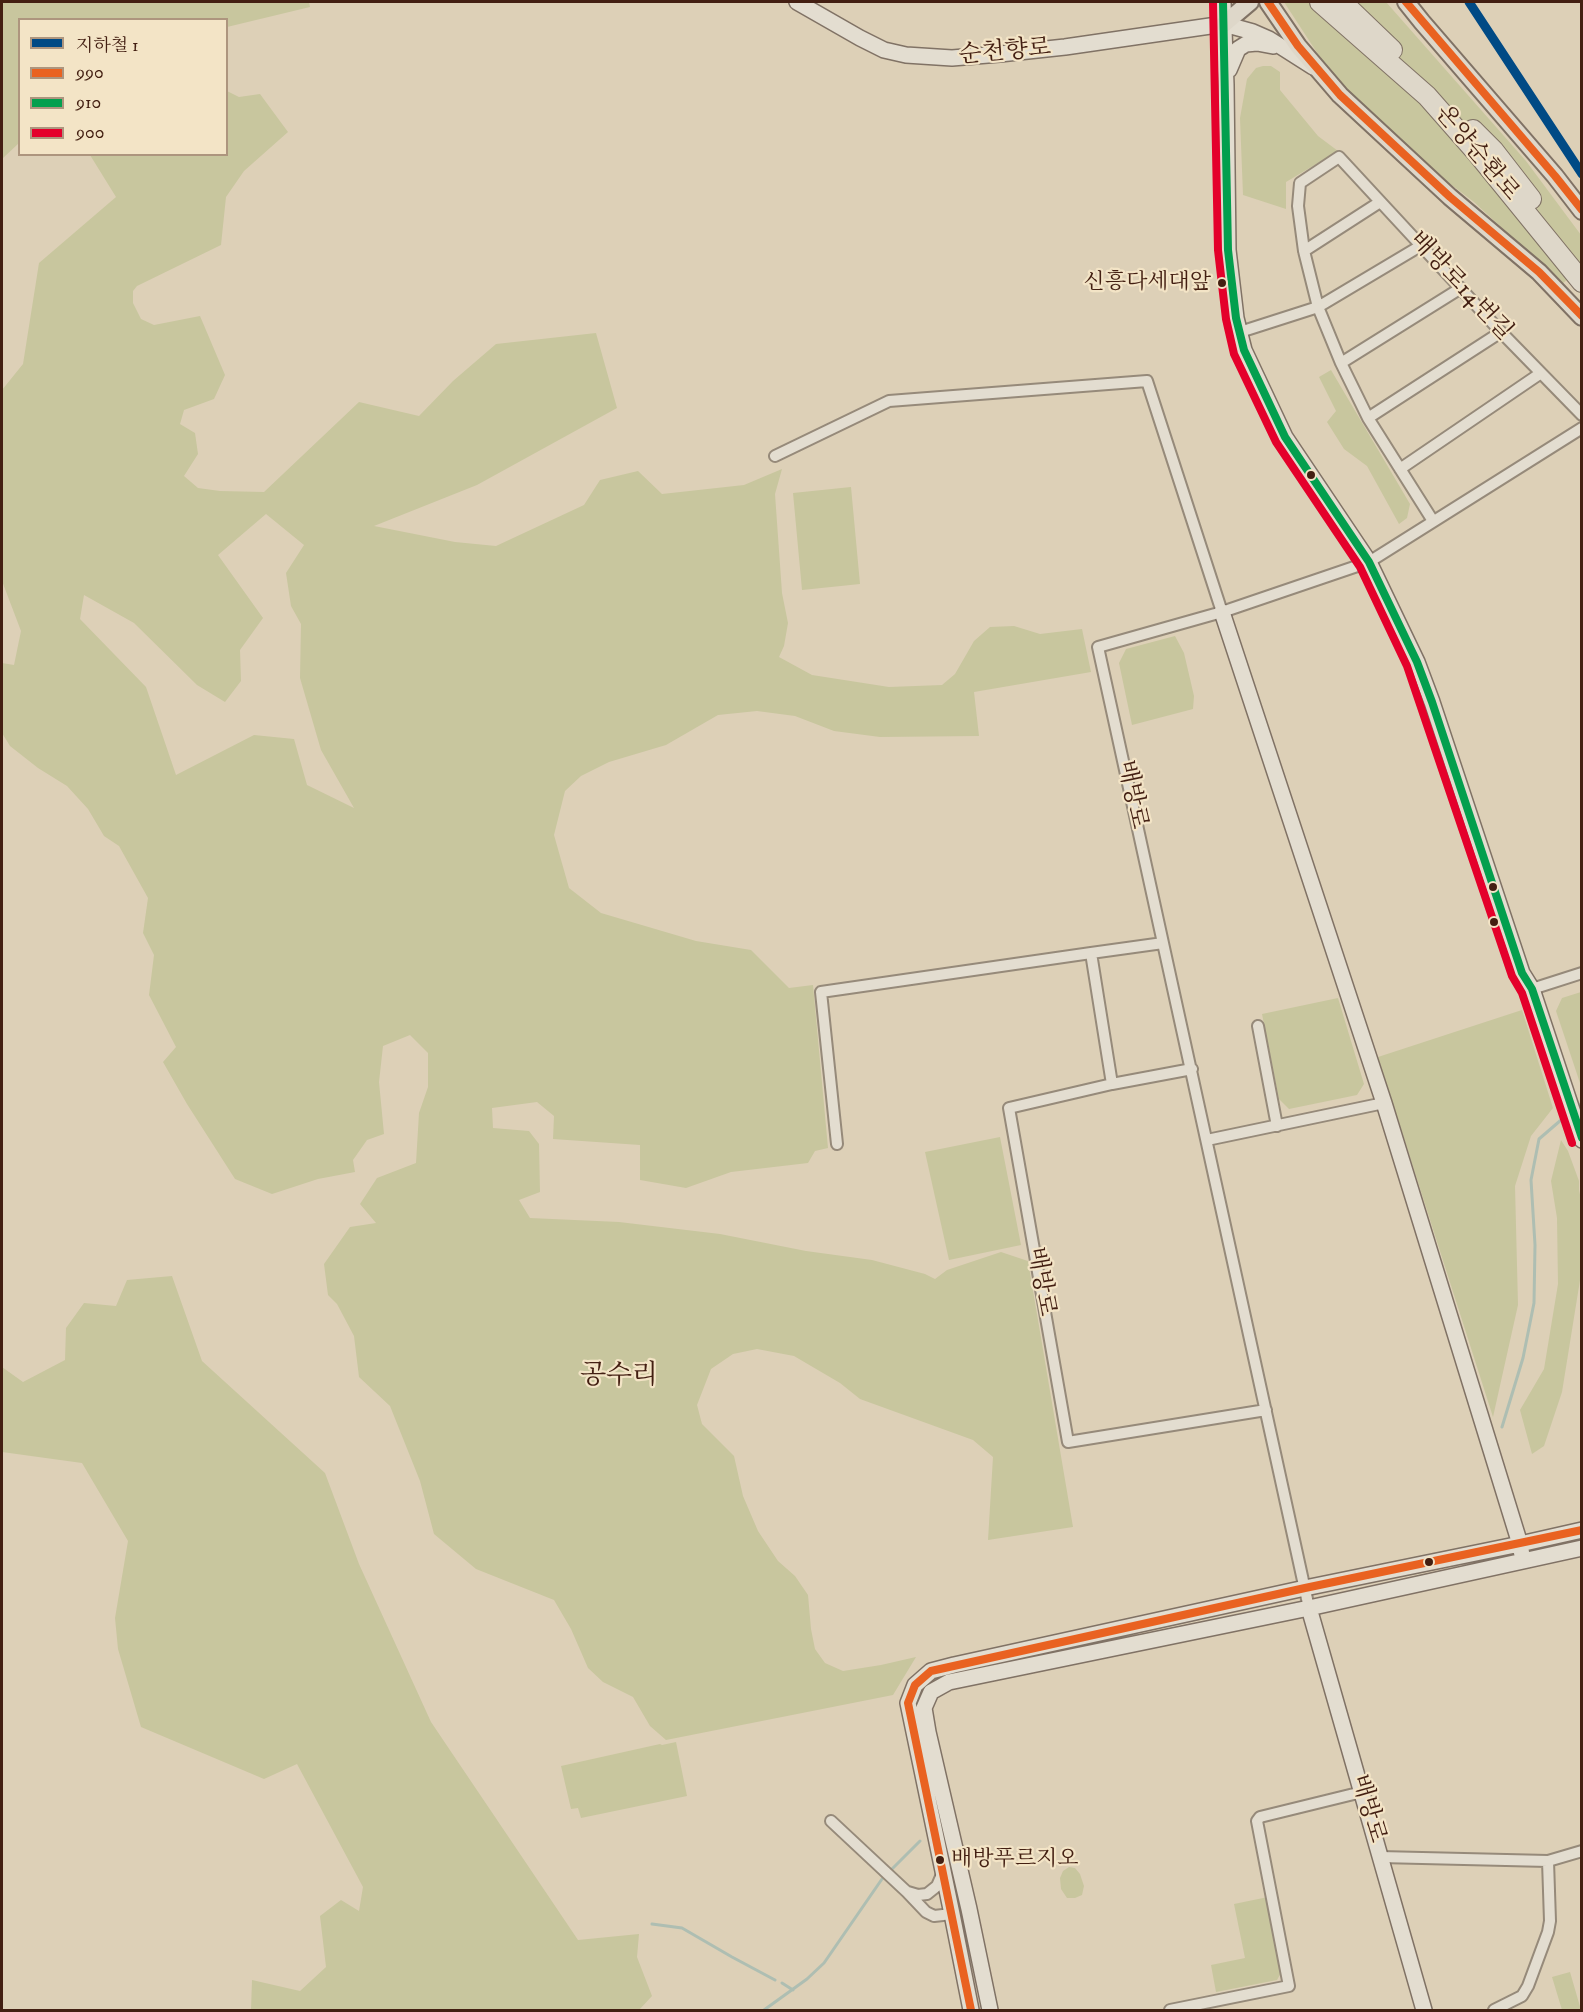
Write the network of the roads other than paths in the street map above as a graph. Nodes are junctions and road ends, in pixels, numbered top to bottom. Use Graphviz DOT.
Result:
graph roads {
  1 [pos="797,2"];
  2 [pos="1222,2"];
  3 [pos="1250,2"];
  4 [pos="1268,2"];
  5 [pos="1320,2"];
  6 [pos="1342,2"];
  7 [pos="1406,2"];
  8 [pos="1224,24"];
  9 [pos="1361,29"];
  10 [pos="1287,51"];
  11 [pos="1316,69"];
  12 [pos="1226,85"];
  13 [pos="1380,202"];
  14 [pos="1581,211"];
  15 [pos="1422,245"];
  16 [pos="1304,251"];
  17 [pos="1581,262"];
  18 [pos="1581,282"];
  19 [pos="1461,288"];
  20 [pos="1318,307"];
  21 [pos="1581,317"];
  22 [pos="1239,332"];
  23 [pos="1501,332"];
  24 [pos="1341,363"];
  25 [pos="1540,373"];
  26 [pos="1581,414"];
  27 [pos="1368,418"];
  28 [pos="1581,428"];
  29 [pos="775,456"];
  30 [pos="1400,469"];
  31 [pos="1433,521"];
  32 [pos="1369,562"];
  33 [pos="1222,612"];
  34 [pos="1163,943"];
  35 [pos="1091,953"];
  36 [pos="1581,973"];
  37 [pos="1532,989"];
  38 [pos="1258,1026"];
  39 [pos="1192,1069"];
  40 [pos="1112,1084"];
  41 [pos="1384,1103"];
  42 [pos="1277,1126"];
  43 [pos="1581,1138"];
  44 [pos="1208,1140"];
  45 [pos="837,1144"];
  46 [pos="1266,1410"];
  47 [pos="1581,1530"];
  48 [pos="1520,1544"];
  49 [pos="1581,1548"];
  50 [pos="1523,1561"];
  51 [pos="1305,1588"];
  52 [pos="1310,1608"];
  53 [pos="1362,1792"];
  54 [pos="831,1821"];
  55 [pos="1581,1851"];
  56 [pos="1380,1857"];
  57 [pos="1548,1861"];
  58 [pos="944,1872"];
  59 [pos="907,1892"];
  60 [pos="952,1914"];
  61 [pos="971,2010"];
  62 [pos="990,2010"];
  63 [pos="1170,2010"];
  64 [pos="1424,2010"];
  65 [pos="1494,2010"];
  1 -- 8 [label="street, 순천향로"];
  2 -- 8 [label="street"];
  3 -- 8 [label="main road"];
  4 -- 11 [label="main road"];
  5 -- 9 [label="highway"];
  6 -- 9 [label="highway"];
  7 -- 14 [label="main road"];
  8 -- 10 [label="street"];
  8 -- 12 [label="street"];
  9 -- 17 [label="highway, 온양순환로"];
  9 -- 18 [label="highway, 온양순환로"];
  10 -- 11 [label="street"];
  10 -- 12 [label="street"];
  11 -- 21 [label="main road"];
  12 -- 22 [label="street"];
  13 -- 15 [label="street, 배방로14번길"];
  13 -- 16 [label="street"];
  13 -- 16 [label="street, 배방로14번길"];
  15 -- 19 [label="street, 배방로14번길"];
  15 -- 20 [label="street"];
  16 -- 20 [label="street"];
  19 -- 23 [label="street, 배방로14번길"];
  19 -- 24 [label="street"];
  20 -- 22 [label="street"];
  20 -- 24 [label="street"];
  22 -- 32 [label="street"];
  23 -- 25 [label="street, 배방로14번길"];
  23 -- 27 [label="street"];
  24 -- 27 [label="street"];
  25 -- 26 [label="street, 배방로14번길"];
  25 -- 30 [label="street"];
  27 -- 30 [label="street"];
  28 -- 31 [label="street"];
  29 -- 33 [label="street"];
  30 -- 31 [label="street"];
  31 -- 32 [label="street"];
  32 -- 33 [label="street"];
  32 -- 37 [label="street"];
  33 -- 34 [label="street, 배방로"];
  33 -- 41 [label="street"];
  34 -- 35 [label="street"];
  34 -- 39 [label="street, 배방로"];
  35 -- 40 [label="street"];
  35 -- 45 [label="street"];
  36 -- 37 [label="street"];
  37 -- 43 [label="street"];
  38 -- 42 [label="street"];
  39 -- 40 [label="street, 배방로"];
  39 -- 44 [label="street, 배방로"];
  40 -- 46 [label="street, 배방로"];
  41 -- 42 [label="street"];
  41 -- 48 [label="street"];
  42 -- 44 [label="street"];
  44 -- 46 [label="street, 배방로"];
  46 -- 51 [label="street, 배방로"];
  47 -- 48 [label="street"];
  48 -- 50 [label="street"];
  48 -- 51 [label="street"];
  49 -- 50 [label="street"];
  50 -- 52 [label="street"];
  51 -- 52 [label="street, 배방로"];
  51 -- 58 [label="street"];
  52 -- 53 [label="street, 배방로"];
  52 -- 62 [label="street"];
  53 -- 56 [label="street, 배방로"];
  53 -- 63 [label="street"];
  54 -- 59 [label="street"];
  55 -- 57 [label="street"];
  56 -- 57 [label="street"];
  56 -- 64 [label="street, 배방로"];
  57 -- 65 [label="street"];
  58 -- 59 [label="street"];
  58 -- 60 [label="street"];
  59 -- 60 [label="street"];
  60 -- 61 [label="street"];
}
